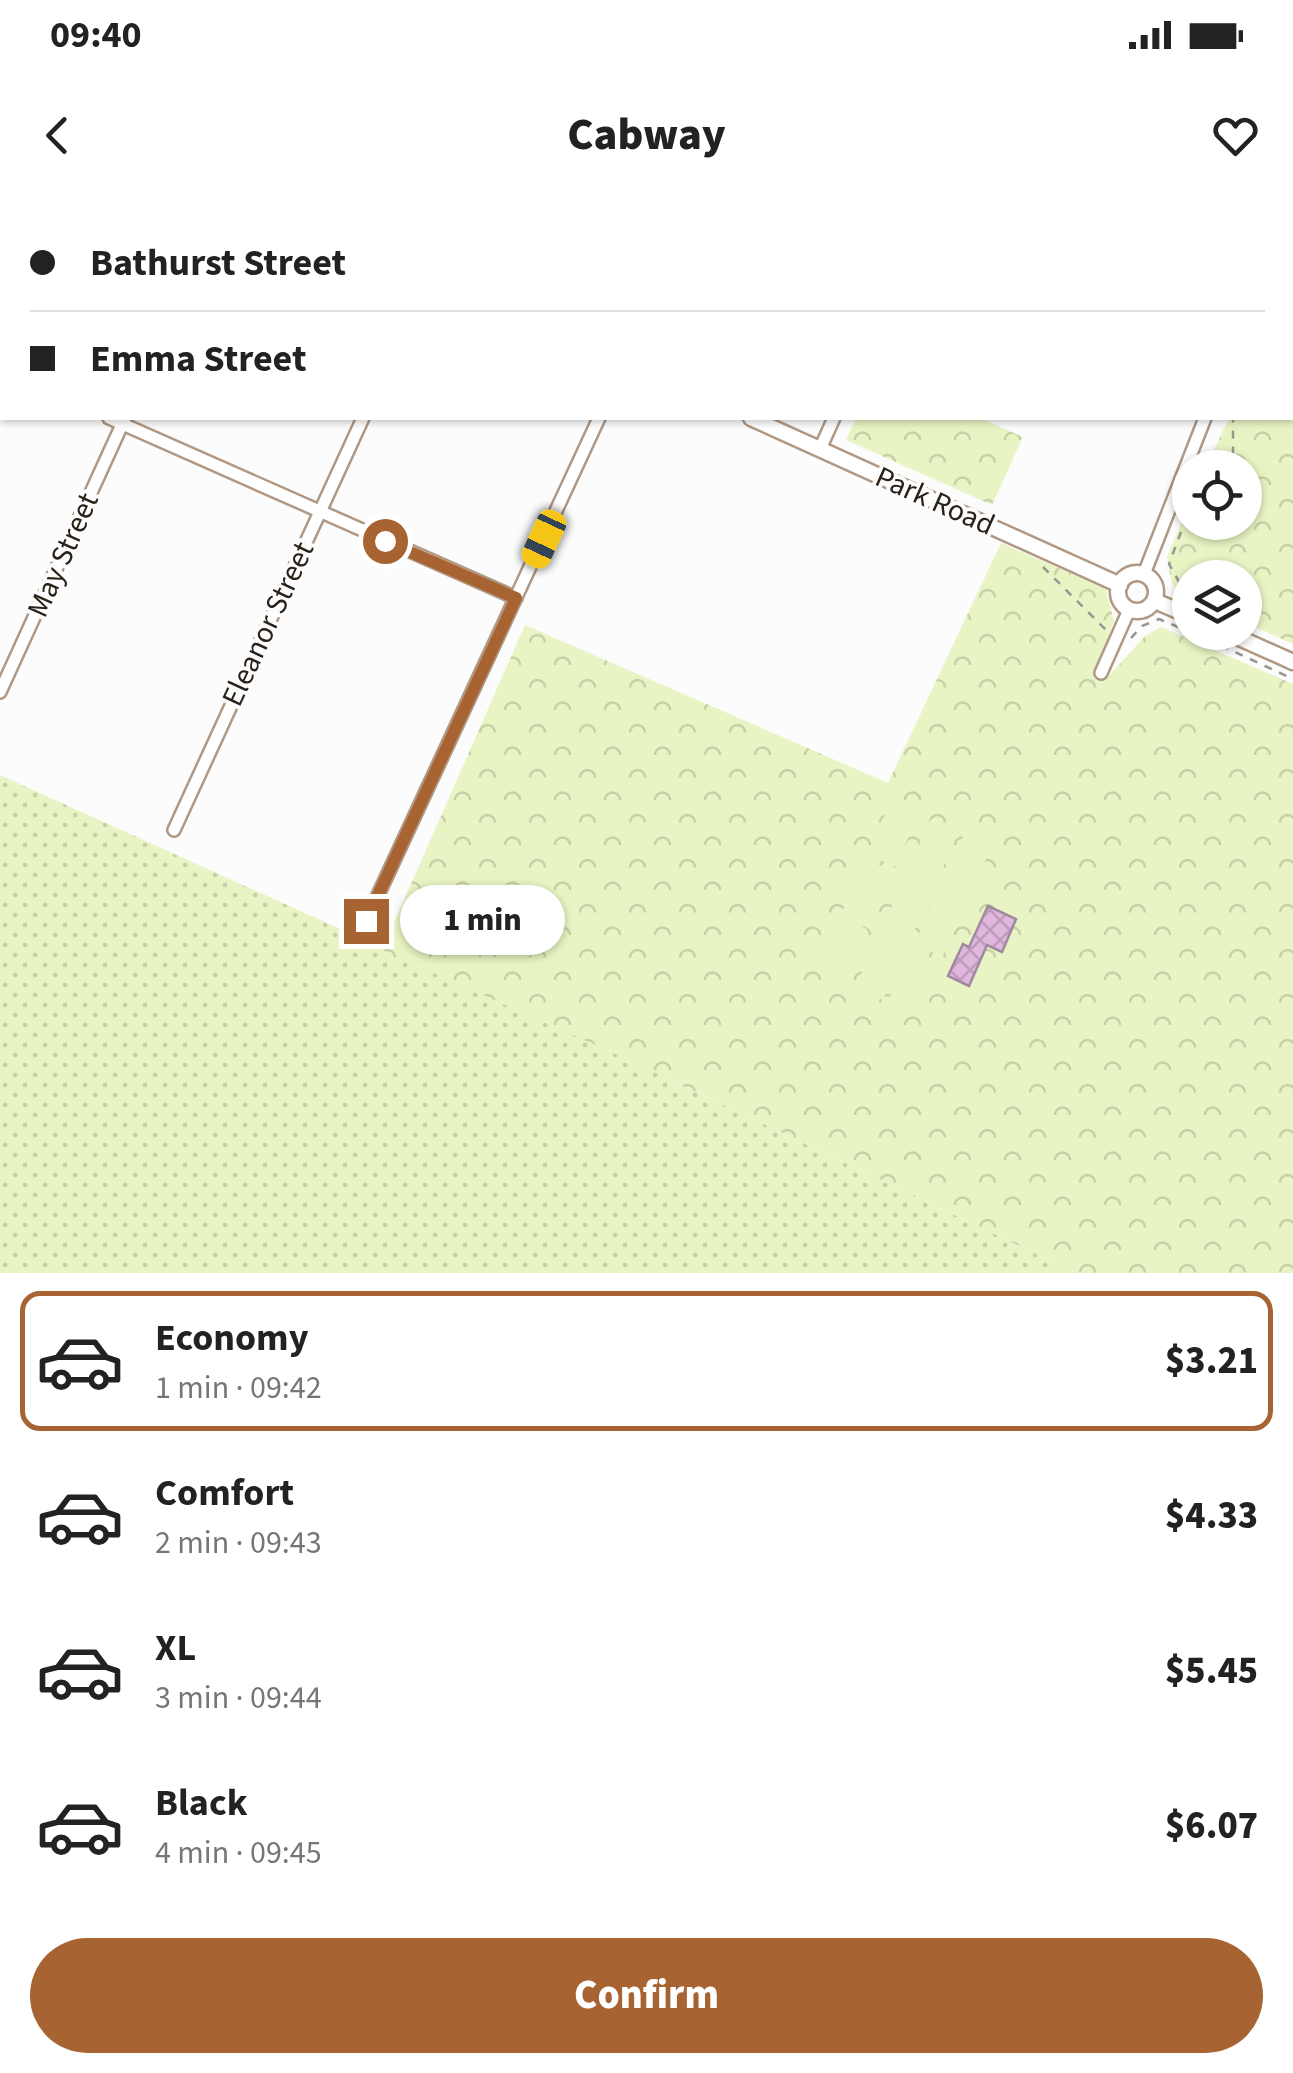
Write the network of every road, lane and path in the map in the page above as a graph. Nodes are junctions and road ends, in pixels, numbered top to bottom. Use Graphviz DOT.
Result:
graph roads {
  1 [pos="124,420"];
  2 [pos="361,420"];
  3 [pos="597,420"];
  4 [pos="755,420"];
  5 [pos="833,420"];
  6 [pos="1204,420"];
  7 [pos="1234,420"];
  8 [pos="820,449"];
  9 [pos="1233,450"];
  10 [pos="320,512"];
  11 [pos="1178,540"];
  12 [pos="1043,567"];
  13 [pos="1172,570"];
  14 [pos="1144,574"];
  15 [pos="1120,584"];
  16 [pos="516,598"];
  17 [pos="1155,600"];
  18 [pos="1172,608"];
  19 [pos="1129,610"];
  20 [pos="1172,624"];
  21 [pos="1117,637"];
  22 [pos="1262,648"];
  23 [pos="1230,650"];
  24 [pos="1293,662"];
  25 [pos="1102,672"];
  26 [pos="1293,679"];
  27 [pos="0,692"];
  28 [pos="174,830"];
  29 [pos="366,921"];
  1 -- 10 [label="street"];
  1 -- 27 [label="street, May Street"];
  2 -- 10 [label="street, Eleanor Street"];
  3 -- 16 [label="street"];
  4 -- 8 [label="street, Park Road"];
  5 -- 8 [label="street"];
  6 -- 14 [label="street"];
  7 -- 9 [label="path"];
  8 -- 15 [label="street, Park Road"];
  10 -- 16 [label="street"];
  10 -- 28 [label="street, Eleanor Street"];
  11 -- 13 [label="path"];
  12 -- 21 [label="path"];
  14 -- 15 [label="street"];
  14 -- 17 [label="street"];
  15 -- 19 [label="street"];
  16 -- 29 [label="street"];
  17 -- 18 [label="street"];
  17 -- 19 [label="street"];
  19 -- 21 [label="street"];
  20 -- 21 [label="path"];
  21 -- 25 [label="street"];
  22 -- 24 [label="street"];
  23 -- 26 [label="path"];
}
